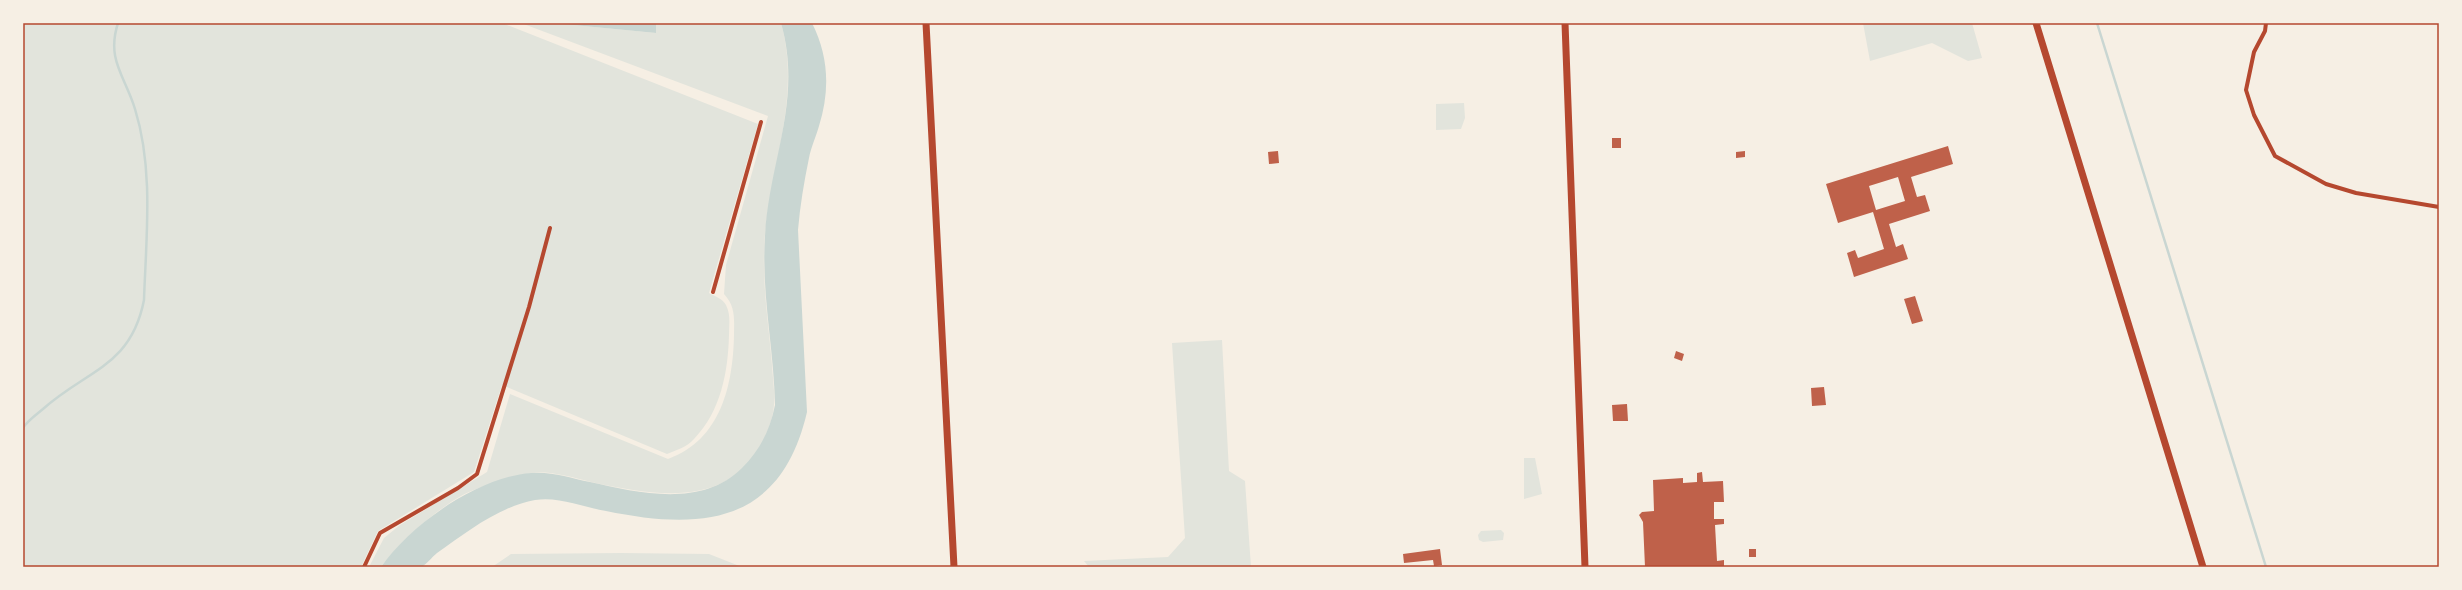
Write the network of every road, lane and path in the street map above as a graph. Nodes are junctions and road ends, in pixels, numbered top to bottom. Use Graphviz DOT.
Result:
graph roads {
  1 [pos="926,23"];
  2 [pos="1565,23"];
  3 [pos="2036,23"];
  4 [pos="2266,23"];
  5 [pos="761,122"];
  6 [pos="2439,207"];
  7 [pos="550,228"];
  8 [pos="713,292"];
  9 [pos="364,567"];
  10 [pos="954,567"];
  11 [pos="1586,567"];
  12 [pos="2203,567"];
  1 -- 10 [label="street"];
  2 -- 11 [label="street"];
  3 -- 12 [label="street"];
  4 -- 6 [label="street"];
  5 -- 8 [label="street"];
  7 -- 9 [label="street"];
}
